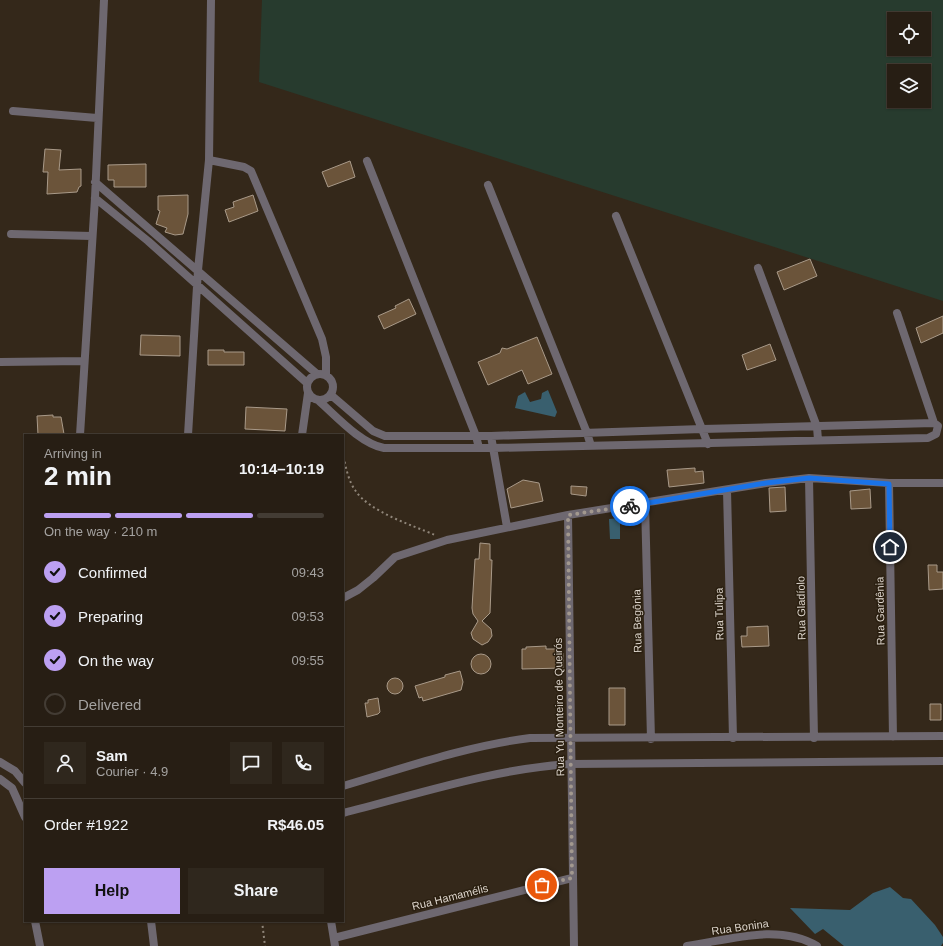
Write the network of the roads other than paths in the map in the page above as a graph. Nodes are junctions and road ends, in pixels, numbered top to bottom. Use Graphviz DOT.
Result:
graph roads {
  1 [pos="102,0"];
  2 [pos="211,0"];
  3 [pos="13,111"];
  4 [pos="98,118"];
  5 [pos="209,160"];
  6 [pos="367,161"];
  7 [pos="95,182"];
  8 [pos="488,185"];
  9 [pos="95,198"];
  10 [pos="616,216"];
  11 [pos="11,234"];
  12 [pos="92,236"];
  13 [pos="758,268"];
  14 [pos="198,270"];
  15 [pos="197,286"];
  16 [pos="897,313"];
  17 [pos="84,361"];
  18 [pos="0,362"];
  19 [pos="317,374"];
  20 [pos="326,375"];
  21 [pos="307,384"];
  22 [pos="308,393"];
  23 [pos="331,395"];
  24 [pos="319,401"];
  25 [pos="934,423"];
  26 [pos="817,427"];
  27 [pos="702,429"];
  28 [pos="587,433"];
  29 [pos="80,434"];
  30 [pos="188,434"];
  31 [pos="302,434"];
  32 [pos="476,436"];
  33 [pos="491,436"];
  34 [pos="818,440"];
  35 [pos="708,444"];
  36 [pos="591,446"];
  37 [pos="479,448"];
  38 [pos="493,448"];
  39 [pos="809,478"];
  40 [pos="943,483"];
  41 [pos="889,484"];
  42 [pos="727,490"];
  43 [pos="645,503"];
  44 [pos="568,515"];
  45 [pos="507,526"];
  46 [pos="344,597"];
  47 [pos="943,736"];
  48 [pos="893,737"];
  49 [pos="571,738"];
  50 [pos="733,738"];
  51 [pos="814,738"];
  52 [pos="651,739"];
  53 [pos="943,761"];
  54 [pos="0,762"];
  55 [pos="570,764"];
  56 [pos="0,779"];
  57 [pos="24,782"];
  58 [pos="344,786"];
  59 [pos="344,813"];
  60 [pos="24,815"];
  61 [pos="572,878"];
  62 [pos="35,922"];
  63 [pos="151,922"];
  64 [pos="331,922"];
  65 [pos="334,942"];
  66 [pos="40,946"];
  67 [pos="154,946"];
  68 [pos="574,946"];
  69 [pos="687,946"];
  70 [pos="817,946"];
  1 -- 4 [label="street"];
  2 -- 5 [label="street"];
  3 -- 4 [label="street"];
  4 -- 7 [label="street"];
  5 -- 14 [label="street"];
  5 -- 20 [label="street"];
  6 -- 32 [label="street"];
  7 -- 9 [label="street"];
  7 -- 14 [label="street"];
  8 -- 28 [label="street"];
  9 -- 12 [label="street"];
  9 -- 15 [label="street"];
  10 -- 27 [label="street"];
  11 -- 12 [label="street"];
  12 -- 17 [label="street"];
  13 -- 26 [label="street"];
  14 -- 15 [label="street"];
  14 -- 19 [label="street"];
  15 -- 21 [label="street"];
  15 -- 30 [label="street"];
  16 -- 25 [label="street"];
  17 -- 18 [label="street"];
  17 -- 29 [label="street"];
  19 -- 20 [label="street"];
  19 -- 21 [label="street"];
  20 -- 23 [label="street"];
  21 -- 22 [label="street"];
  22 -- 24 [label="street"];
  22 -- 31 [label="street"];
  23 -- 24 [label="street"];
  23 -- 32 [label="street"];
  24 -- 37 [label="street"];
  25 -- 26 [label="street"];
  25 -- 34 [label="street"];
  26 -- 27 [label="street"];
  26 -- 34 [label="street"];
  27 -- 28 [label="street"];
  27 -- 35 [label="street"];
  28 -- 33 [label="street"];
  28 -- 36 [label="street"];
  32 -- 33 [label="street"];
  32 -- 37 [label="street"];
  33 -- 38 [label="street"];
  34 -- 35 [label="street"];
  35 -- 36 [label="street"];
  36 -- 38 [label="street"];
  37 -- 38 [label="street"];
  38 -- 45 [label="street"];
  39 -- 41 [label="street"];
  39 -- 42 [label="street"];
  39 -- 51 [label="street, Rua Gladíolo"];
  40 -- 41 [label="street"];
  41 -- 48 [label="street, Rua Gardênia"];
  42 -- 43 [label="street"];
  42 -- 50 [label="street, Rua Tulipa"];
  43 -- 44 [label="street"];
  43 -- 52 [label="street, Rua Begônia"];
  44 -- 45 [label="street"];
  44 -- 49 [label="street, Rua Yu Monteiro de Queirós"];
  45 -- 46 [label="street"];
  47 -- 48 [label="street"];
  48 -- 51 [label="street"];
  49 -- 52 [label="street"];
  49 -- 55 [label="street, Rua Yu Monteiro de Queirós"];
  49 -- 58 [label="street"];
  50 -- 51 [label="street"];
  50 -- 52 [label="street"];
  53 -- 55 [label="street"];
  54 -- 57 [label="street"];
  55 -- 59 [label="street"];
  55 -- 61 [label="street, Rua Yu Monteiro de Queirós"];
  56 -- 60 [label="street"];
  61 -- 65 [label="street, Rua Hamamélis"];
  61 -- 68 [label="street, Rua Yu Monteiro de Queirós"];
  62 -- 66 [label="street"];
  63 -- 67 [label="street"];
  64 -- 65 [label="street"];
  69 -- 70 [label="street, Rua Bonina"];
}
